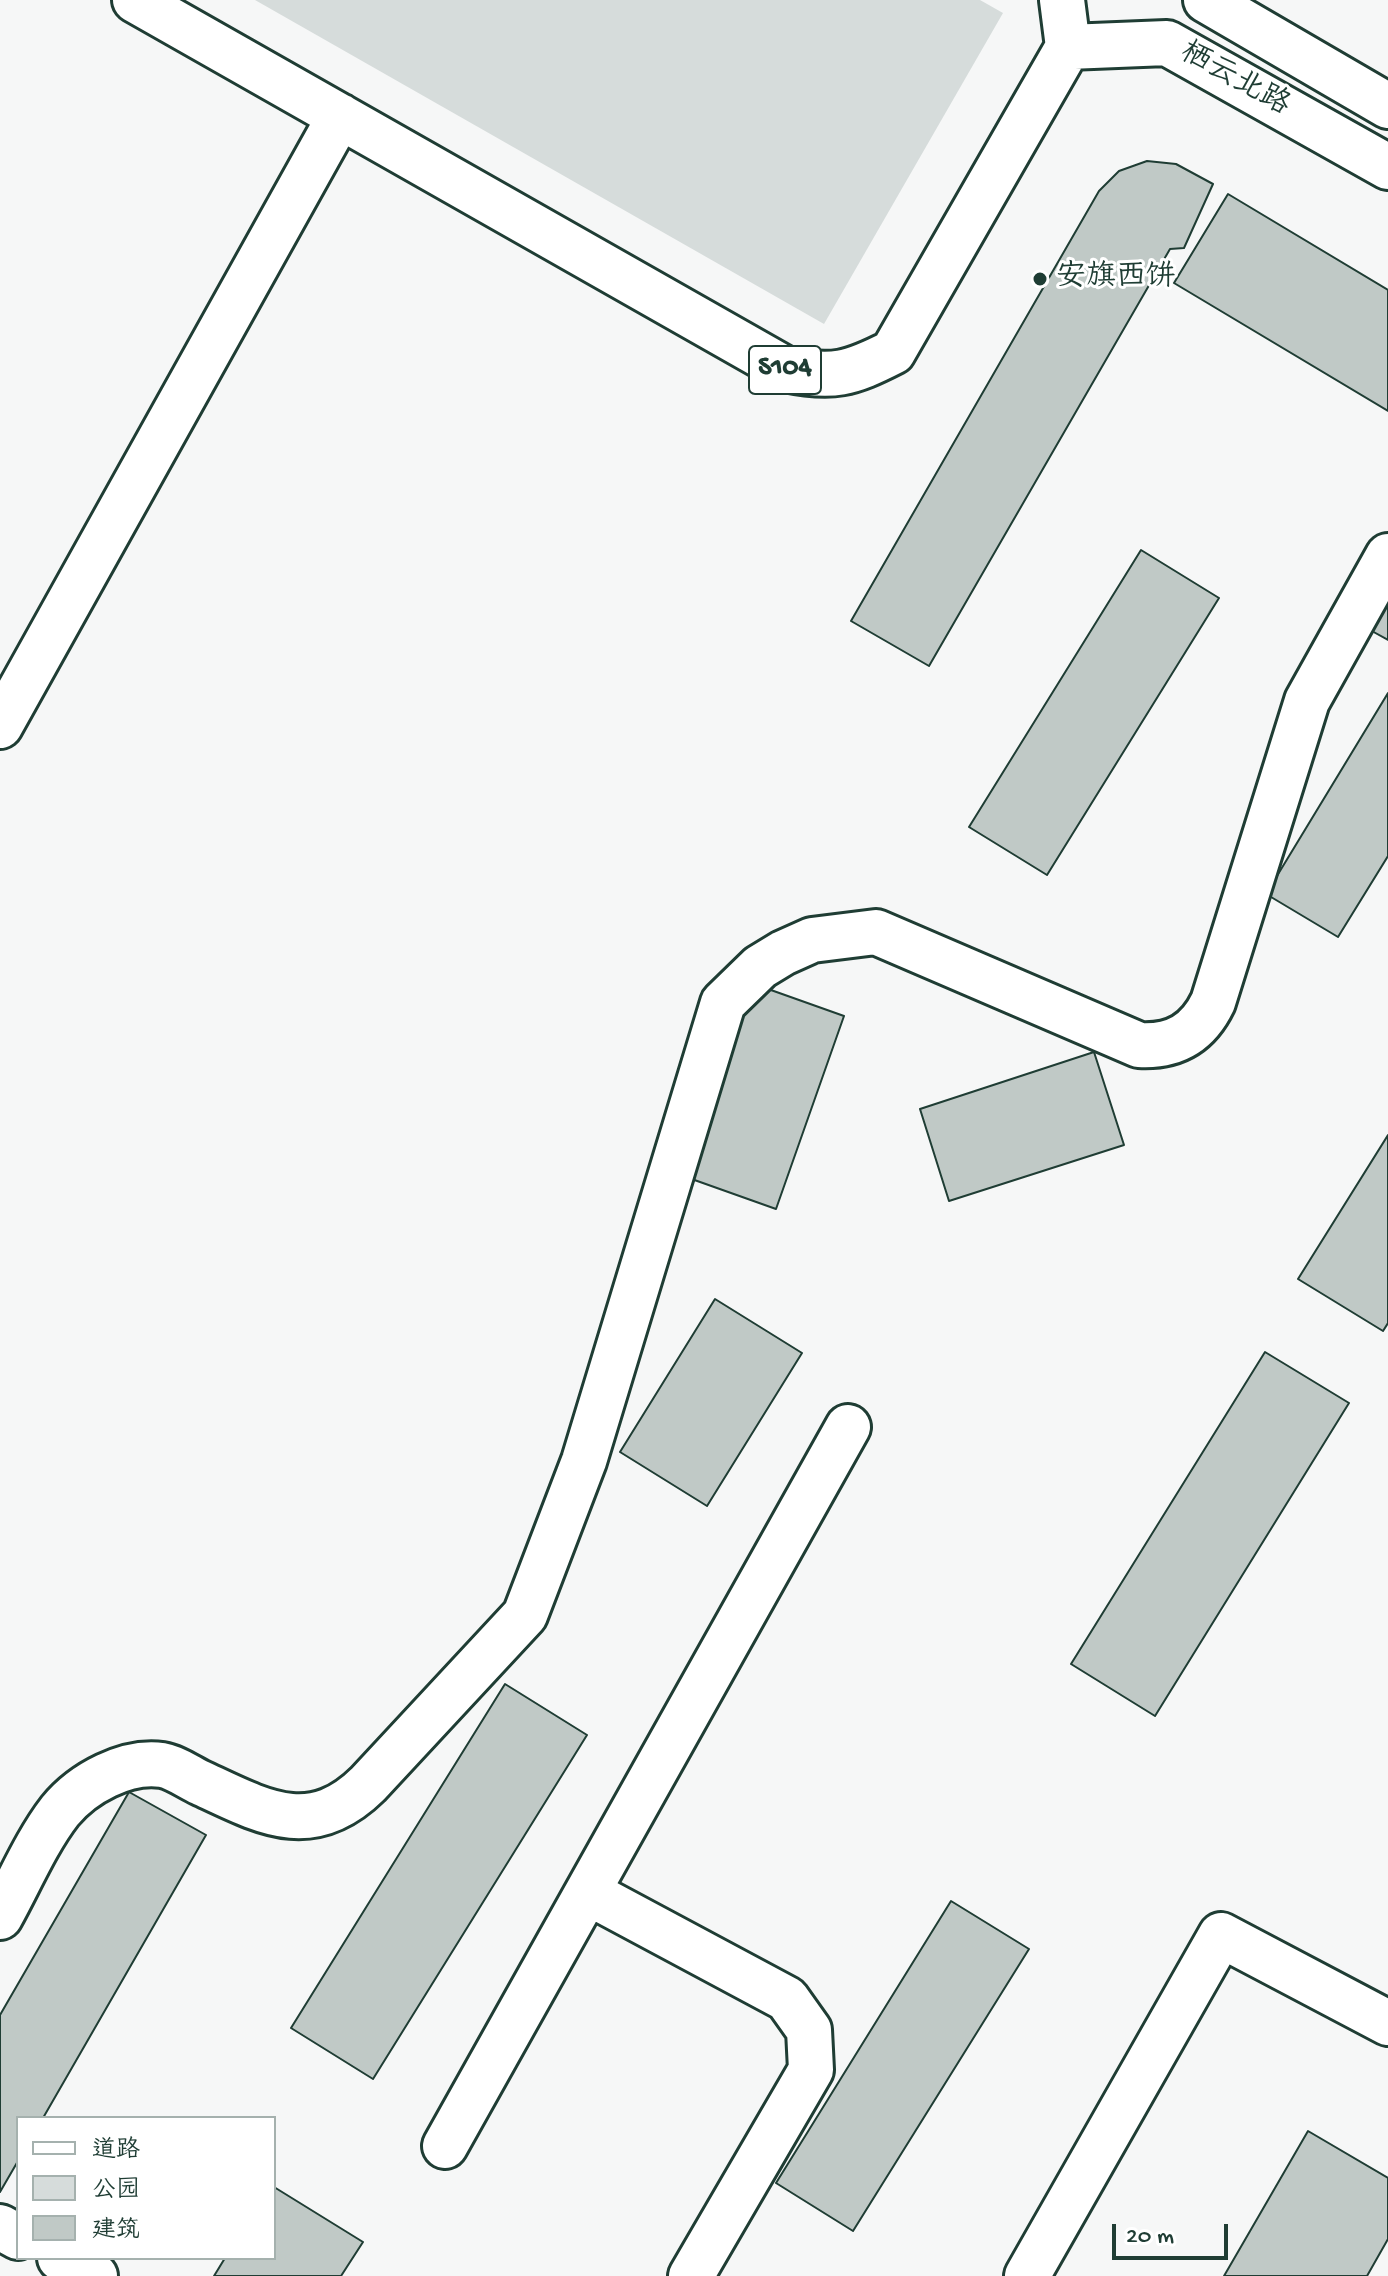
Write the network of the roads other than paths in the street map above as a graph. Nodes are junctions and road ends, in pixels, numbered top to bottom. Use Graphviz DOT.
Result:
graph roads {
  1 [pos="135,0"];
  2 [pos="1062,0"];
  3 [pos="1206,0"];
  4 [pos="1068,47"];
  5 [pos="1388,106"];
  6 [pos="340,116"];
  7 [pos="1388,167"];
  8 [pos="1388,556"];
  9 [pos="0,726"];
  10 [pos="848,1427"];
  11 [pos="589,1893"];
  12 [pos="0,1917"];
  13 [pos="1388,2023"];
  14 [pos="445,2146"];
  15 [pos="64,2260"];
  16 [pos="95,2276"];
  17 [pos="691,2276"];
  18 [pos="1027,2276"];
  1 -- 6 [label="street, S104"];
  2 -- 4 [label="street"];
  3 -- 5 [label="street, 栖云北路"];
  4 -- 6 [label="street, S104"];
  4 -- 7 [label="street, 栖云北路"];
  6 -- 9 [label="street"];
  8 -- 12 [label="street"];
  10 -- 11 [label="street"];
  11 -- 14 [label="street"];
  11 -- 17 [label="street"];
  13 -- 18 [label="street"];
  15 -- 16 [label="street"];
}
